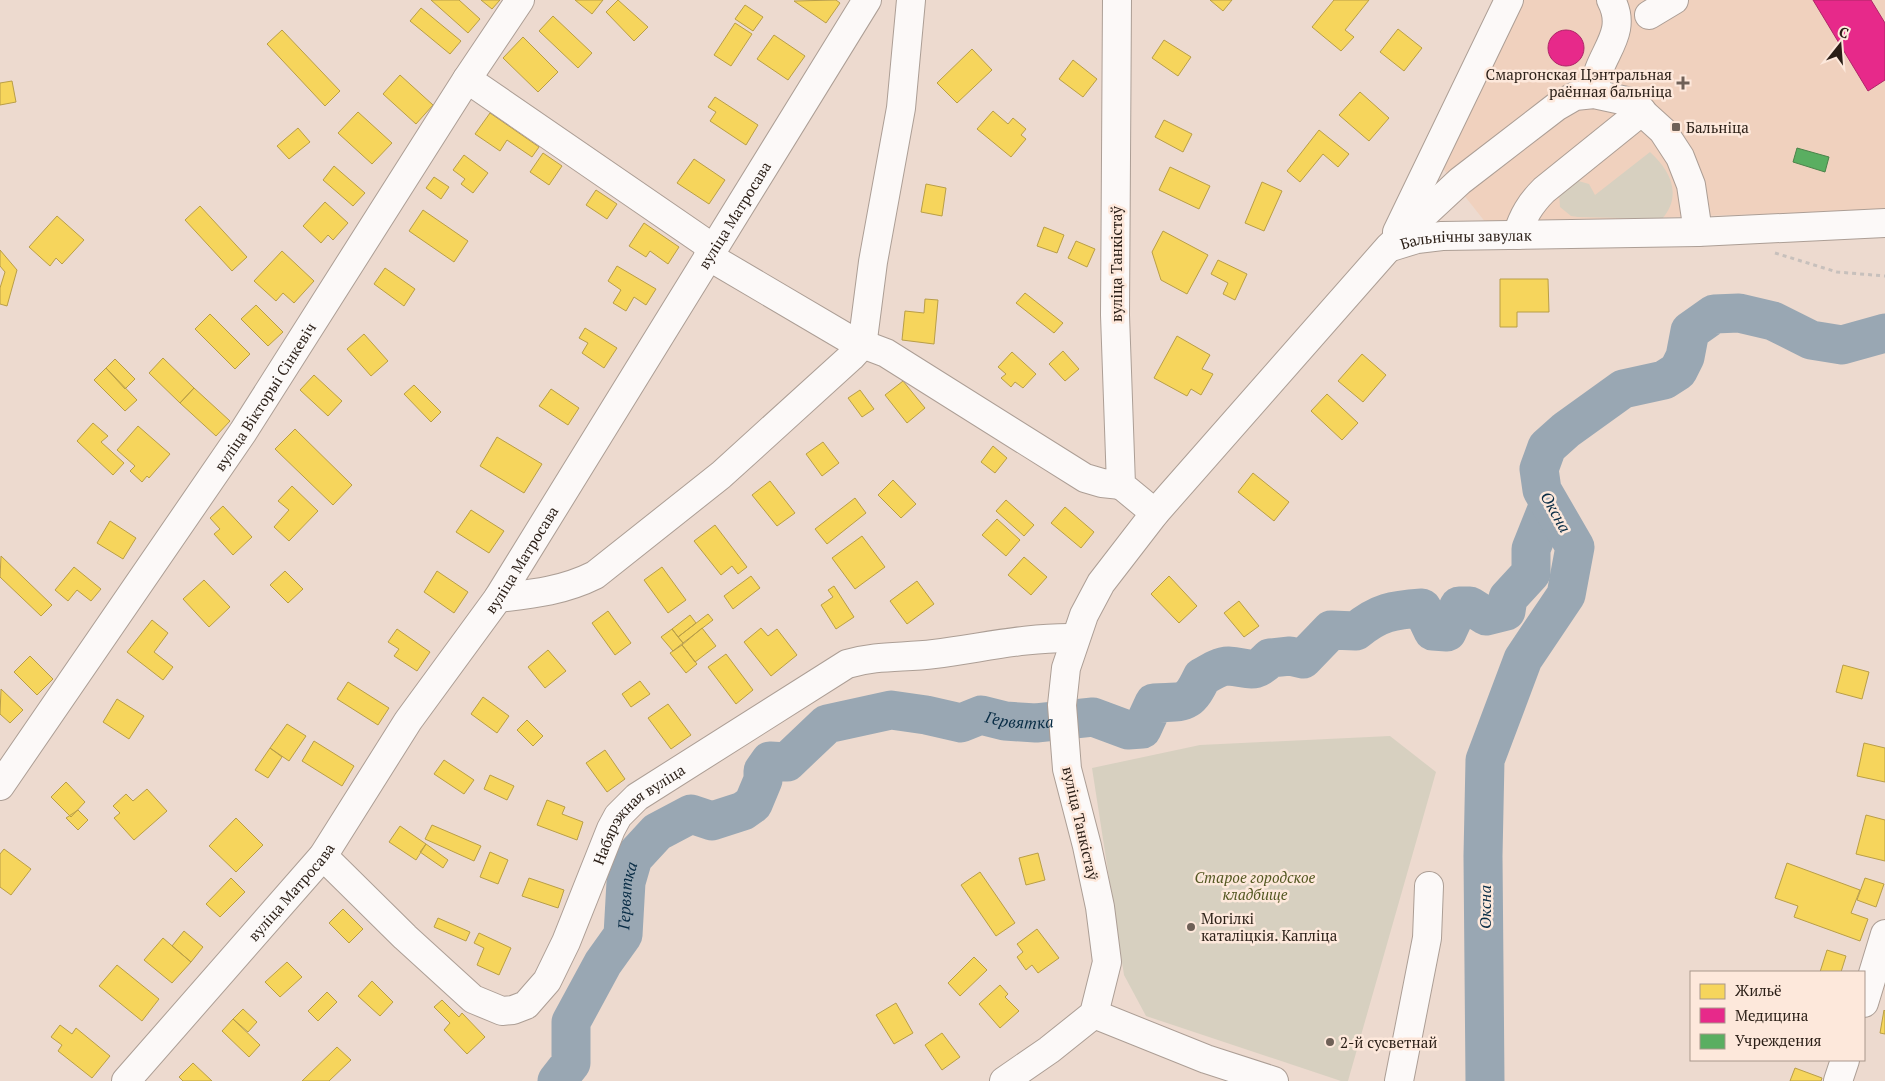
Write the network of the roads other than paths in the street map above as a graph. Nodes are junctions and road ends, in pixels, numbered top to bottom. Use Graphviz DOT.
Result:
graph roads {
  1 [pos="520,0"];
  2 [pos="867,0"];
  3 [pos="911,0"];
  4 [pos="1117,0"];
  5 [pos="1509,0"];
  6 [pos="1610,0"];
  7 [pos="1674,0"];
  8 [pos="1649,15"];
  9 [pos="467,78"];
  10 [pos="1594,94"];
  11 [pos="1642,111"];
  12 [pos="1885,224"];
  13 [pos="1698,232"];
  14 [pos="1517,235"];
  15 [pos="1389,247"];
  16 [pos="710,252"];
  17 [pos="862,345"];
  18 [pos="1121,485"];
  19 [pos="1155,513"];
  20 [pos="498,598"];
  21 [pos="1075,638"];
  22 [pos="0,786"];
  23 [pos="323,856"];
  24 [pos="1429,886"];
  25 [pos="1885,934"];
  26 [pos="1865,1000"];
  27 [pos="1094,1014"];
  28 [pos="1845,1061"];
  29 [pos="1202,1070"];
  30 [pos="126,1081"];
  31 [pos="1004,1081"];
  32 [pos="1274,1081"];
  33 [pos="1399,1081"];
  34 [pos="1838,1081"];
  1 -- 9 [label="street, вуліца Вікторыі Сінкевіч"];
  2 -- 16 [label="street, вуліца Матросава"];
  3 -- 17 [label="street"];
  4 -- 18 [label="street, вуліца Танкістаў"];
  5 -- 15 [label="street, Бальнічны завулак"];
  6 -- 10 [label="street"];
  7 -- 8 [label="street"];
  9 -- 16 [label="street"];
  9 -- 22 [label="street, вуліца Вікторыі Сінкевіч"];
  10 -- 11 [label="street"];
  10 -- 15 [label="street"];
  11 -- 13 [label="street"];
  11 -- 14 [label="street"];
  12 -- 13 [label="street, Бальнічны завулак"];
  13 -- 14 [label="street, Бальнічны завулак"];
  14 -- 15 [label="street, Бальнічны завулак"];
  15 -- 19 [label="street, вуліца Танкістаў"];
  16 -- 17 [label="street"];
  16 -- 20 [label="street, вуліца Матросава"];
  17 -- 18 [label="street"];
  17 -- 20 [label="street"];
  18 -- 19 [label="street"];
  19 -- 21 [label="street, вуліца Танкістаў"];
  20 -- 23 [label="street, вуліца Матросава"];
  21 -- 23 [label="street, Набярэжная вуліца"];
  21 -- 27 [label="street, вуліца Танкістаў"];
  23 -- 30 [label="street, вуліца Матросава"];
  24 -- 33 [label="street"];
  25 -- 26 [label="street"];
  27 -- 29 [label="street"];
  27 -- 31 [label="street"];
  28 -- 34 [label="street"];
  29 -- 32 [label="street"];
}
